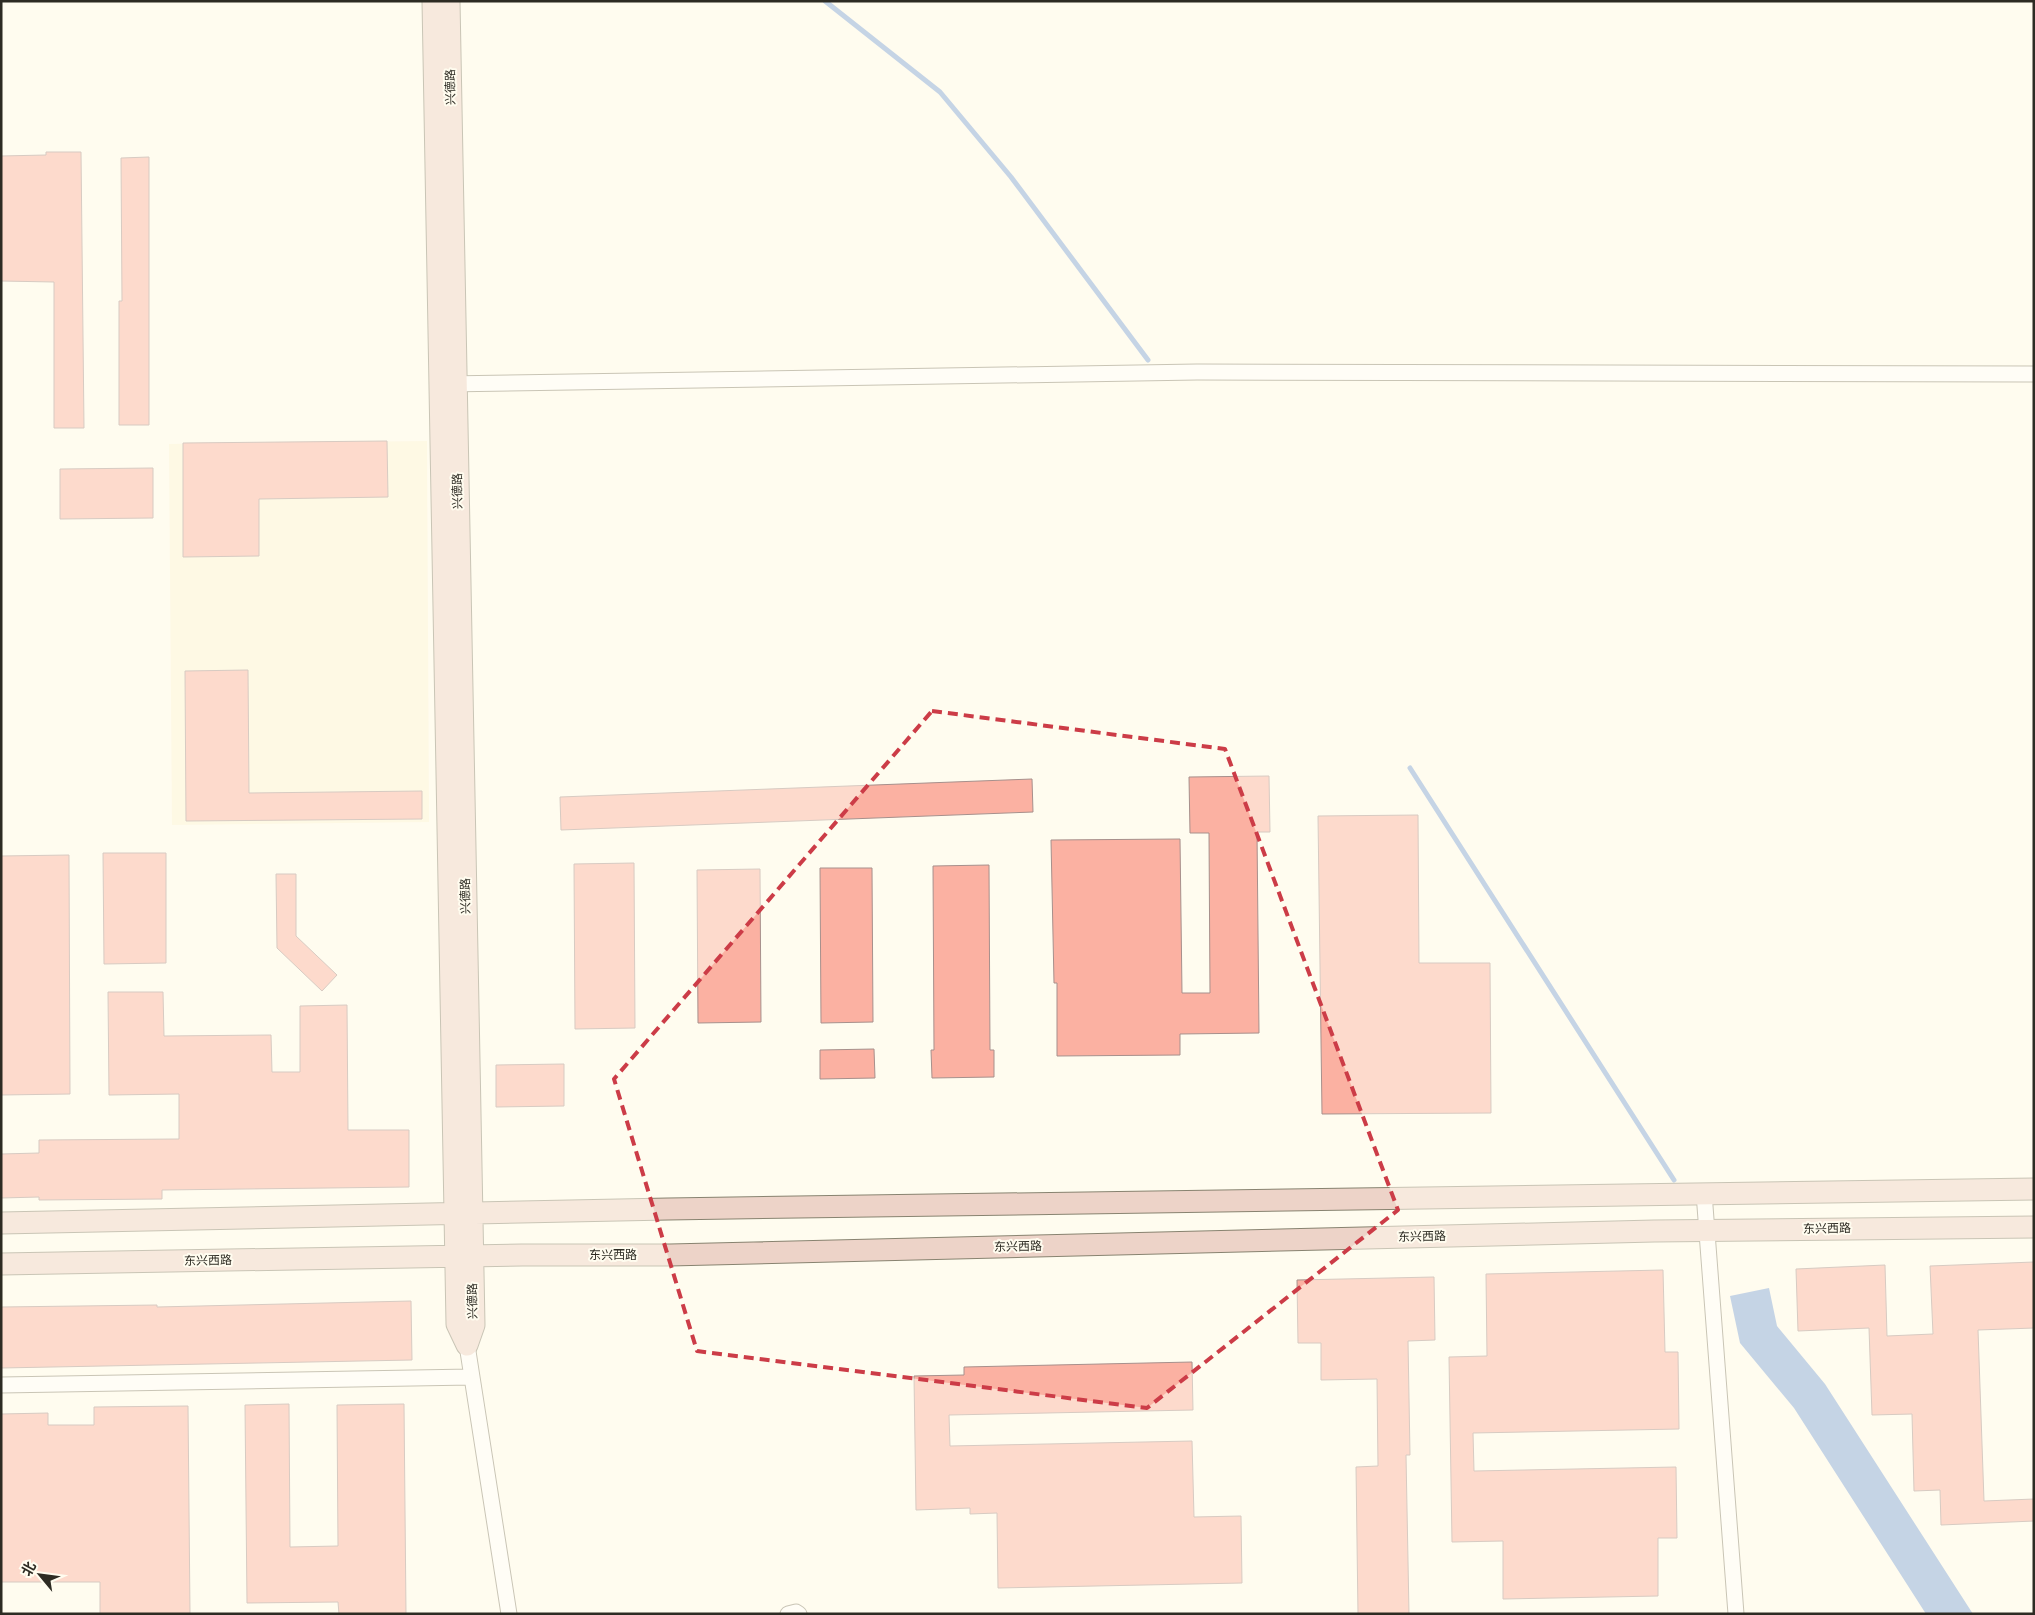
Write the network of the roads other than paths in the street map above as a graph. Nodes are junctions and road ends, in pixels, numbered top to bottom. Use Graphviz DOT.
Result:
graph roads {
  1 [pos="433,1"];
  2 [pos="449,1"];
  3 [pos="2034,374"];
  4 [pos="448,384"];
  5 [pos="2034,1189"];
  6 [pos="1704,1193"];
  7 [pos="464,1214"];
  8 [pos="1,1223"];
  9 [pos="2034,1227"];
  10 [pos="1707,1230"];
  11 [pos="464,1256"];
  12 [pos="1,1264"];
  13 [pos="467,1345"];
  14 [pos="471,1377"];
  15 [pos="1,1384"];
  16 [pos="509,1614"];
  17 [pos="788,1614"];
  18 [pos="799,1614"];
  19 [pos="1736,1614"];
  1 -- 4 [label="main road, 兴德路"];
  2 -- 4 [label="main road, 兴德路"];
  3 -- 4 [label="street"];
  4 -- 7 [label="main road, 兴德路"];
  5 -- 6 [label="main road"];
  6 -- 7 [label="main road"];
  6 -- 10 [label="street"];
  7 -- 8 [label="main road"];
  7 -- 11 [label="main road, 兴德路"];
  9 -- 10 [label="main road, 东兴西路"];
  10 -- 11 [label="main road, 东兴西路"];
  10 -- 19 [label="street"];
  11 -- 12 [label="main road, 东兴西路"];
  11 -- 13 [label="main road, 兴德路"];
  13 -- 14 [label="street"];
  14 -- 15 [label="street"];
  14 -- 16 [label="street"];
  17 -- 18 [label="street"];
}
